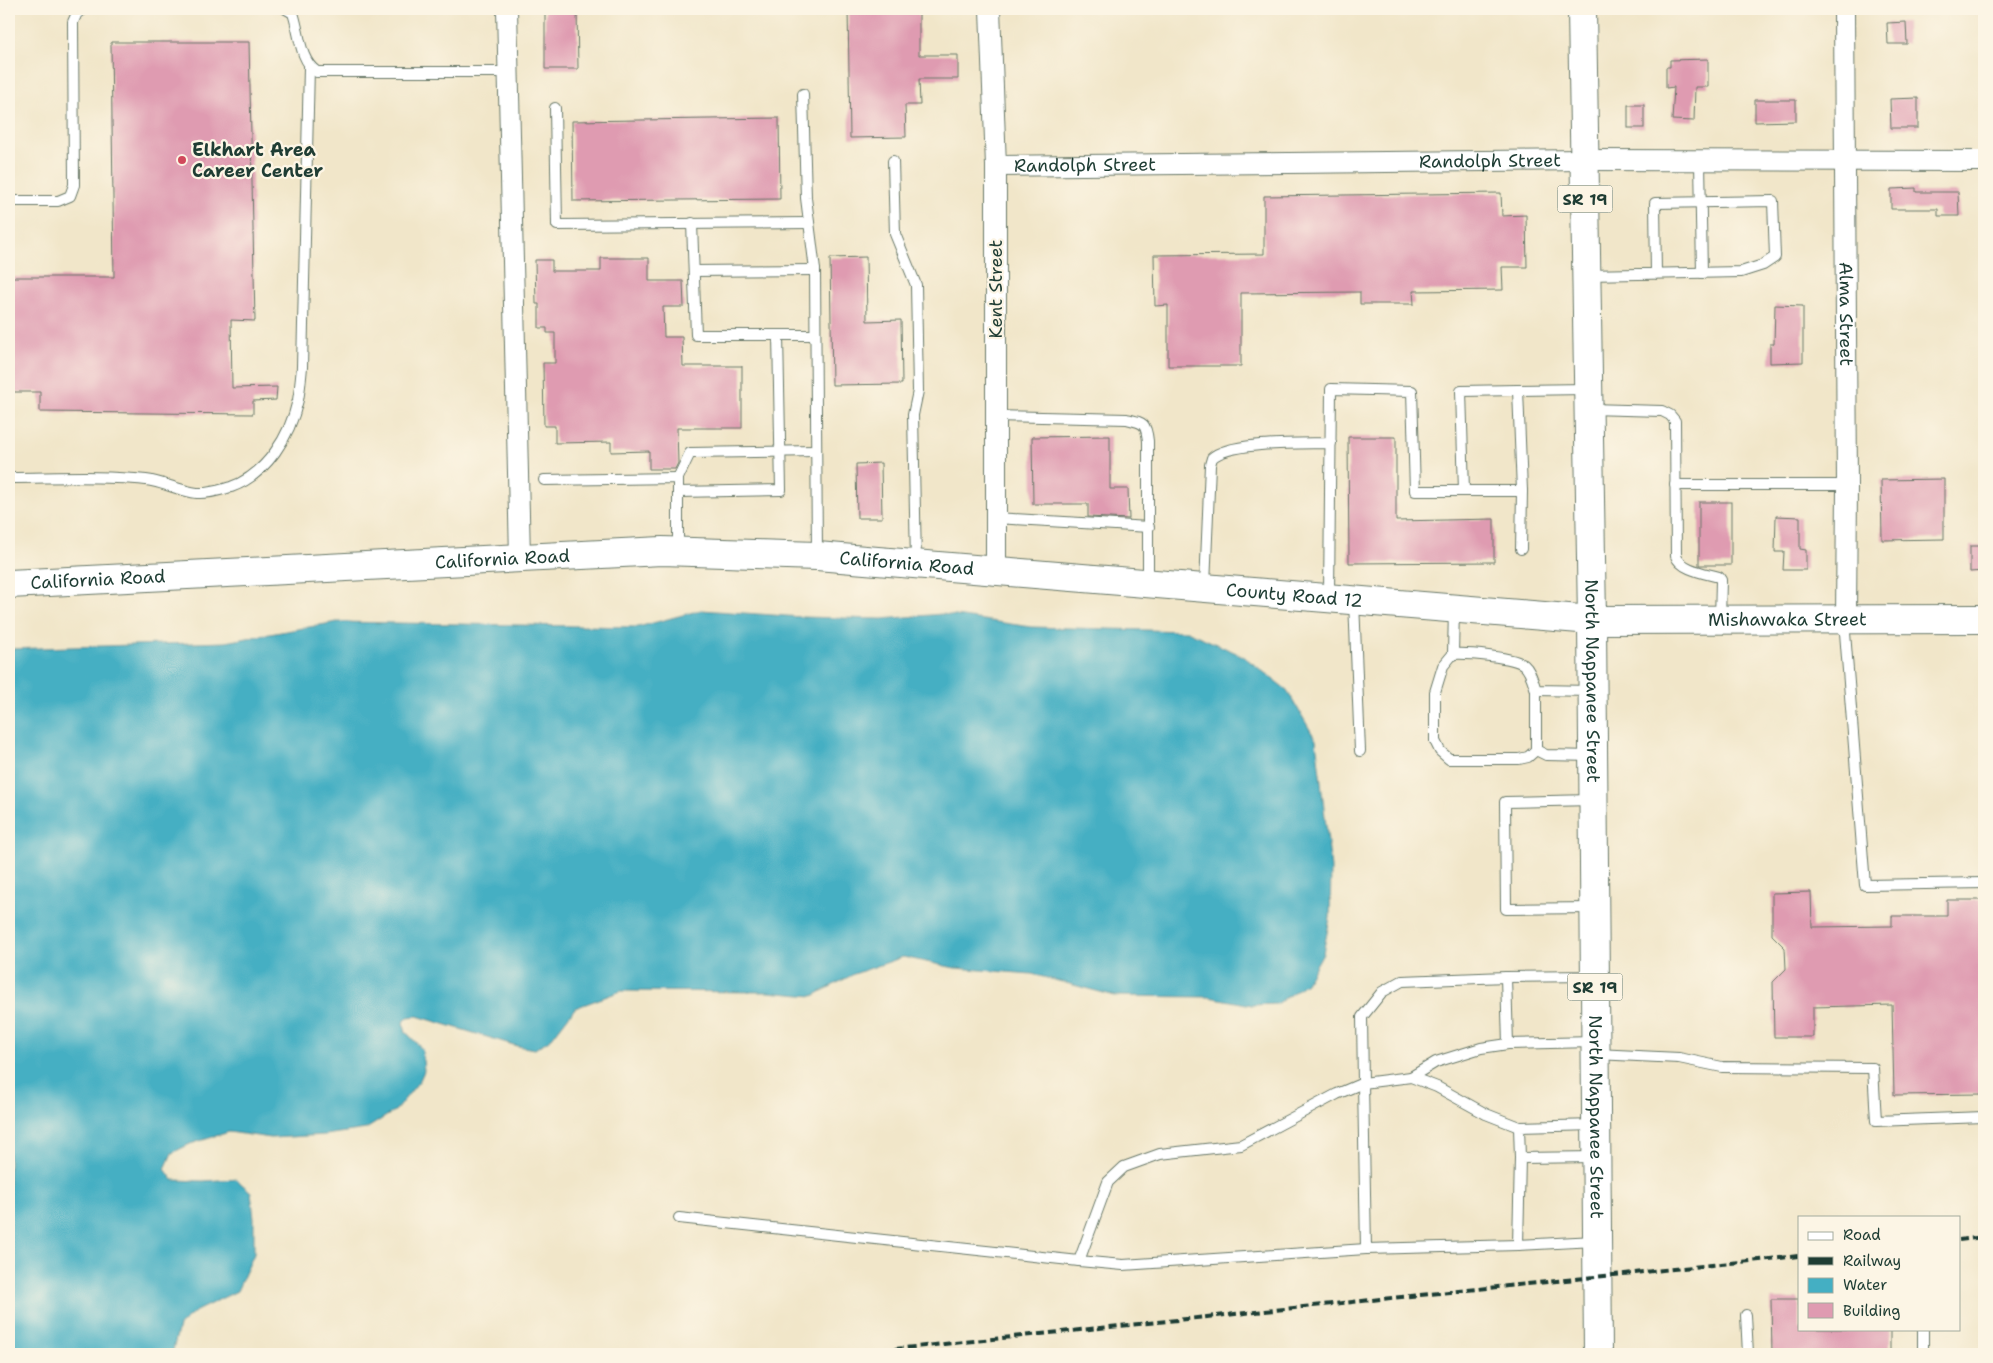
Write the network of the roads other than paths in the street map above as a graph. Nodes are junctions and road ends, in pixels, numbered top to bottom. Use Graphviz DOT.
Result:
graph roads {
  1 [pos="86,9"];
  2 [pos="286,9"];
  3 [pos="507,9"];
  4 [pos="990,9"];
  5 [pos="1582,9"];
  6 [pos="1844,9"];
  7 [pos="309,67"];
  8 [pos="509,72"];
  9 [pos="803,94"];
  10 [pos="555,108"];
  11 [pos="1584,160"];
  12 [pos="893,161"];
  13 [pos="1700,161"];
  14 [pos="1984,161"];
  15 [pos="1845,162"];
  16 [pos="996,166"];
  17 [pos="9,201"];
  18 [pos="1701,203"];
  19 [pos="809,222"];
  20 [pos="692,223"];
  21 [pos="815,270"];
  22 [pos="694,271"];
  23 [pos="1702,273"];
  24 [pos="1656,274"];
  25 [pos="1586,275"];
  26 [pos="778,335"];
  27 [pos="815,335"];
  28 [pos="1518,390"];
  29 [pos="1588,399"];
  30 [pos="996,416"];
  31 [pos="1330,443"];
  32 [pos="816,451"];
  33 [pos="780,452"];
  34 [pos="9,478"];
  35 [pos="678,478"];
  36 [pos="544,480"];
  37 [pos="1675,485"];
  38 [pos="1847,485"];
  39 [pos="1464,490"];
  40 [pos="1522,490"];
  41 [pos="678,492"];
  42 [pos="996,518"];
  43 [pos="1149,527"];
  44 [pos="1521,549"];
  45 [pos="678,552"];
  46 [pos="817,556"];
  47 [pos="520,557"];
  48 [pos="916,563"];
  49 [pos="996,570"];
  50 [pos="1148,582"];
  51 [pos="9,584"];
  52 [pos="1205,587"];
  53 [pos="1341,599"];
  54 [pos="1454,608"];
  55 [pos="1984,619"];
  56 [pos="1592,620"];
  57 [pos="1720,620"];
  58 [pos="1845,620"];
  59 [pos="1453,654"];
  60 [pos="1536,690"];
  61 [pos="1592,692"];
  62 [pos="1536,750"];
  63 [pos="1360,751"];
  64 [pos="1593,756"];
  65 [pos="1593,800"];
  66 [pos="1984,883"];
  67 [pos="1594,908"];
  68 [pos="1595,976"];
  69 [pos="1506,977"];
  70 [pos="1508,1044"];
  71 [pos="1596,1048"];
  72 [pos="1411,1078"];
  73 [pos="1363,1083"];
  74 [pos="1984,1117"];
  75 [pos="1596,1126"];
  76 [pos="1519,1127"];
  77 [pos="1596,1157"];
  78 [pos="1520,1158"];
  79 [pos="679,1218"];
  80 [pos="1596,1241"];
  81 [pos="1518,1245"];
  82 [pos="1366,1249"];
  83 [pos="1079,1261"];
  84 [pos="1746,1315"];
  85 [pos="1923,1330"];
  86 [pos="1598,1354"];
  87 [pos="1748,1354"];
  88 [pos="1923,1354"];
  1 -- 17 [label="lane"];
  2 -- 7 [label="lane"];
  3 -- 8 [label="street"];
  4 -- 16 [label="street, Kent Street"];
  5 -- 11 [label="main road, North Nappanee Street / SR 19"];
  6 -- 15 [label="street, Alma Street"];
  7 -- 8 [label="lane"];
  7 -- 34 [label="lane"];
  8 -- 47 [label="street"];
  9 -- 19 [label="lane"];
  10 -- 20 [label="lane"];
  11 -- 13 [label="street, Randolph Street"];
  11 -- 16 [label="street, Randolph Street"];
  11 -- 25 [label="main road, North Nappanee Street / SR 19"];
  12 -- 48 [label="lane"];
  13 -- 15 [label="street, Randolph Street"];
  13 -- 18 [label="lane"];
  14 -- 15 [label="street, Randolph Street"];
  15 -- 38 [label="street, Alma Street"];
  16 -- 30 [label="street, Kent Street"];
  18 -- 23 [label="lane"];
  18 -- 23 [label="lane"];
  18 -- 24 [label="lane"];
  19 -- 20 [label="lane"];
  19 -- 21 [label="lane"];
  20 -- 22 [label="lane"];
  21 -- 22 [label="lane"];
  21 -- 27 [label="lane"];
  22 -- 26 [label="lane"];
  23 -- 24 [label="lane"];
  24 -- 25 [label="lane"];
  25 -- 29 [label="main road, North Nappanee Street / SR 19"];
  26 -- 27 [label="lane"];
  26 -- 33 [label="lane"];
  27 -- 32 [label="lane"];
  28 -- 29 [label="lane"];
  28 -- 39 [label="lane"];
  28 -- 40 [label="lane"];
  29 -- 37 [label="lane"];
  29 -- 56 [label="main road, North Nappanee Street / SR 19"];
  30 -- 42 [label="street, Kent Street"];
  30 -- 43 [label="lane"];
  31 -- 39 [label="lane"];
  31 -- 52 [label="lane"];
  31 -- 53 [label="lane"];
  32 -- 33 [label="lane"];
  32 -- 46 [label="lane"];
  33 -- 35 [label="lane"];
  33 -- 41 [label="lane"];
  35 -- 36 [label="lane"];
  35 -- 41 [label="lane"];
  37 -- 38 [label="lane"];
  37 -- 57 [label="lane"];
  38 -- 58 [label="street, Alma Street"];
  39 -- 40 [label="lane"];
  40 -- 44 [label="lane"];
  41 -- 45 [label="lane"];
  42 -- 43 [label="lane"];
  42 -- 49 [label="street, Kent Street"];
  43 -- 50 [label="lane"];
  45 -- 46 [label="main road, California Road"];
  45 -- 47 [label="main road, California Road"];
  46 -- 48 [label="main road, California Road"];
  47 -- 51 [label="main road, California Road"];
  48 -- 49 [label="main road, California Road"];
  49 -- 50 [label="main road, County Road 12"];
  50 -- 52 [label="main road, County Road 12"];
  52 -- 53 [label="main road, County Road 12"];
  53 -- 54 [label="main road, County Road 12"];
  53 -- 63 [label="lane"];
  54 -- 56 [label="main road, County Road 12"];
  54 -- 59 [label="lane"];
  55 -- 58 [label="main road, Mishawaka Street"];
  56 -- 57 [label="main road, Mishawaka Street"];
  56 -- 61 [label="main road, North Nappanee Street / SR 19"];
  57 -- 58 [label="main road, Mishawaka Street"];
  58 -- 66 [label="lane"];
  59 -- 60 [label="lane"];
  59 -- 62 [label="lane"];
  60 -- 61 [label="lane"];
  60 -- 62 [label="lane"];
  61 -- 64 [label="main road, North Nappanee Street / SR 19"];
  62 -- 64 [label="lane"];
  64 -- 65 [label="main road, North Nappanee Street / SR 19"];
  65 -- 67 [label="main road, North Nappanee Street / SR 19"];
  65 -- 67 [label="lane"];
  67 -- 68 [label="main road, North Nappanee Street / SR 19"];
  68 -- 69 [label="lane"];
  68 -- 71 [label="main road, North Nappanee Street / SR 19"];
  69 -- 70 [label="lane"];
  69 -- 73 [label="lane"];
  70 -- 71 [label="lane"];
  70 -- 72 [label="lane"];
  71 -- 74 [label="lane"];
  71 -- 75 [label="main road, North Nappanee Street / SR 19"];
  72 -- 73 [label="lane"];
  72 -- 76 [label="lane"];
  73 -- 82 [label="lane"];
  73 -- 83 [label="lane"];
  75 -- 76 [label="lane"];
  75 -- 77 [label="main road, North Nappanee Street / SR 19"];
  76 -- 78 [label="lane"];
  77 -- 78 [label="lane"];
  77 -- 80 [label="main road, North Nappanee Street / SR 19"];
  78 -- 81 [label="lane"];
  79 -- 83 [label="lane"];
  80 -- 81 [label="lane"];
  80 -- 86 [label="main road, North Nappanee Street / SR 19"];
  81 -- 82 [label="lane"];
  82 -- 83 [label="lane"];
  84 -- 87 [label="lane"];
  85 -- 88 [label="lane"];
}
